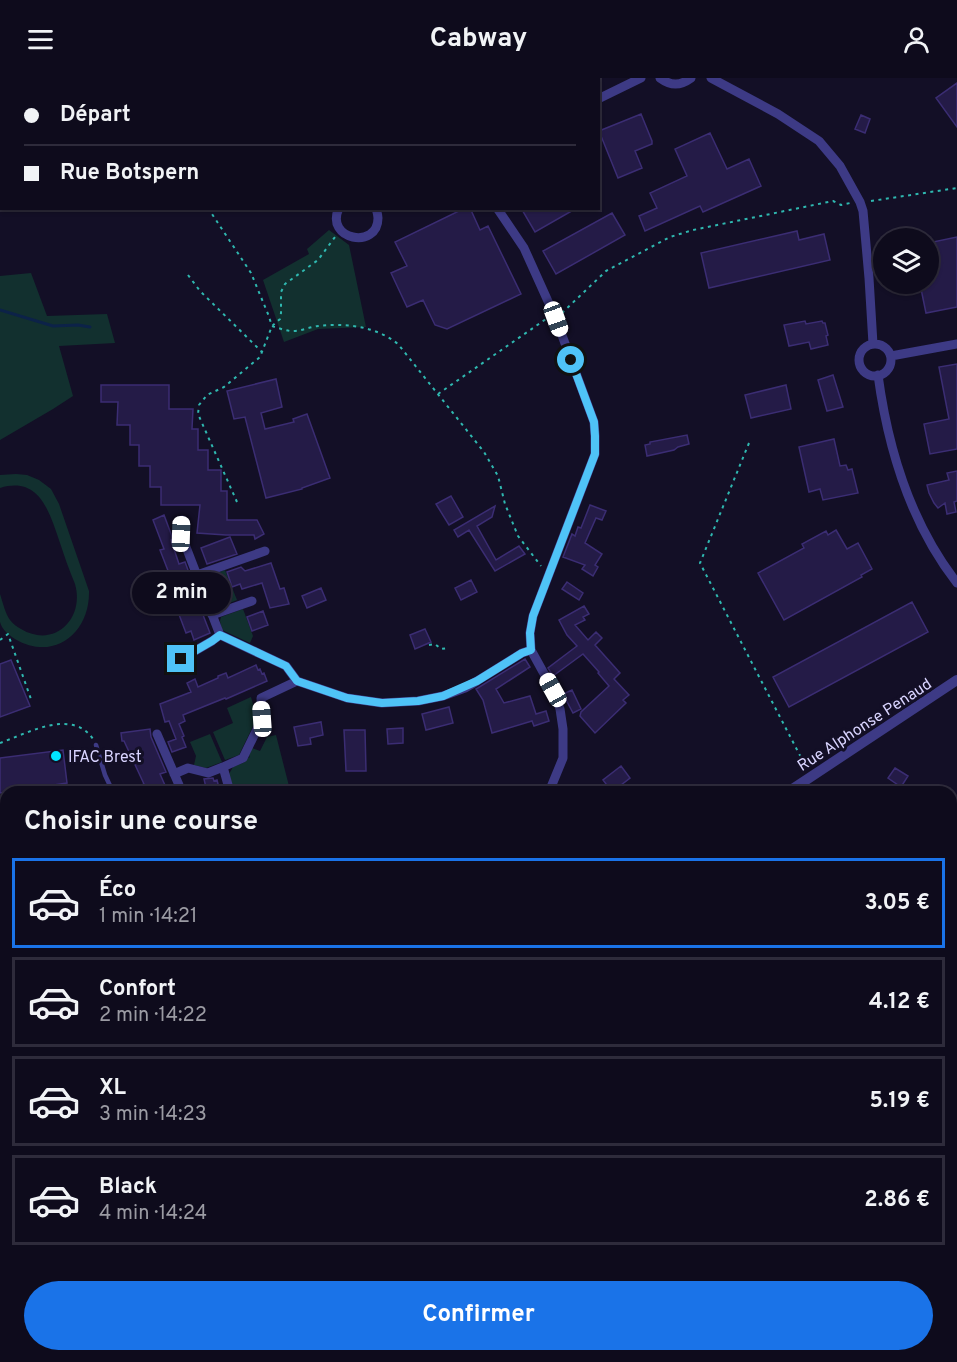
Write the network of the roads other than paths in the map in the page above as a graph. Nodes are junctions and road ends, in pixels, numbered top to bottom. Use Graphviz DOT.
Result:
graph roads {
  1 [pos="641,78"];
  2 [pos="660,78"];
  3 [pos="692,78"];
  4 [pos="711,78"];
  5 [pos="600,98"];
  6 [pos="338,210"];
  7 [pos="376,210"];
  8 [pos="498,210"];
  9 [pos="873,344"];
  10 [pos="957,344"];
  11 [pos="891,356"];
  12 [pos="878,375"];
  13 [pos="182,520"];
  14 [pos="265,551"];
  15 [pos="197,575"];
  16 [pos="957,584"];
  17 [pos="252,601"];
  18 [pos="212,615"];
  19 [pos="220,635"];
  20 [pos="531,650"];
  21 [pos="181,659"];
  22 [pos="957,680"];
  23 [pos="297,681"];
  24 [pos="157,734"];
  25 [pos="96,744"];
  26 [pos="223,767"];
  27 [pos="174,774"];
  28 [pos="110,786"];
  29 [pos="179,786"];
  30 [pos="228,786"];
  31 [pos="551,786"];
  32 [pos="797,786"];
  1 -- 5 [label="street"];
  2 -- 3 [label="street"];
  4 -- 9 [label="street"];
  6 -- 7 [label="street"];
  8 -- 20 [label="street"];
  9 -- 11 [label="street"];
  9 -- 12 [label="street"];
  10 -- 11 [label="street"];
  11 -- 12 [label="street"];
  12 -- 16 [label="street"];
  13 -- 15 [label="street"];
  14 -- 15 [label="street"];
  15 -- 18 [label="street"];
  17 -- 18 [label="street"];
  18 -- 19 [label="street"];
  19 -- 21 [label="street"];
  19 -- 23 [label="street"];
  20 -- 23 [label="street"];
  20 -- 31 [label="street"];
  22 -- 32 [label="street, Rue Alphonse Penaud"];
  23 -- 26 [label="street"];
  24 -- 27 [label="street"];
  25 -- 28 [label="lane"];
  26 -- 27 [label="street"];
  26 -- 30 [label="street"];
  27 -- 29 [label="street"];
}
